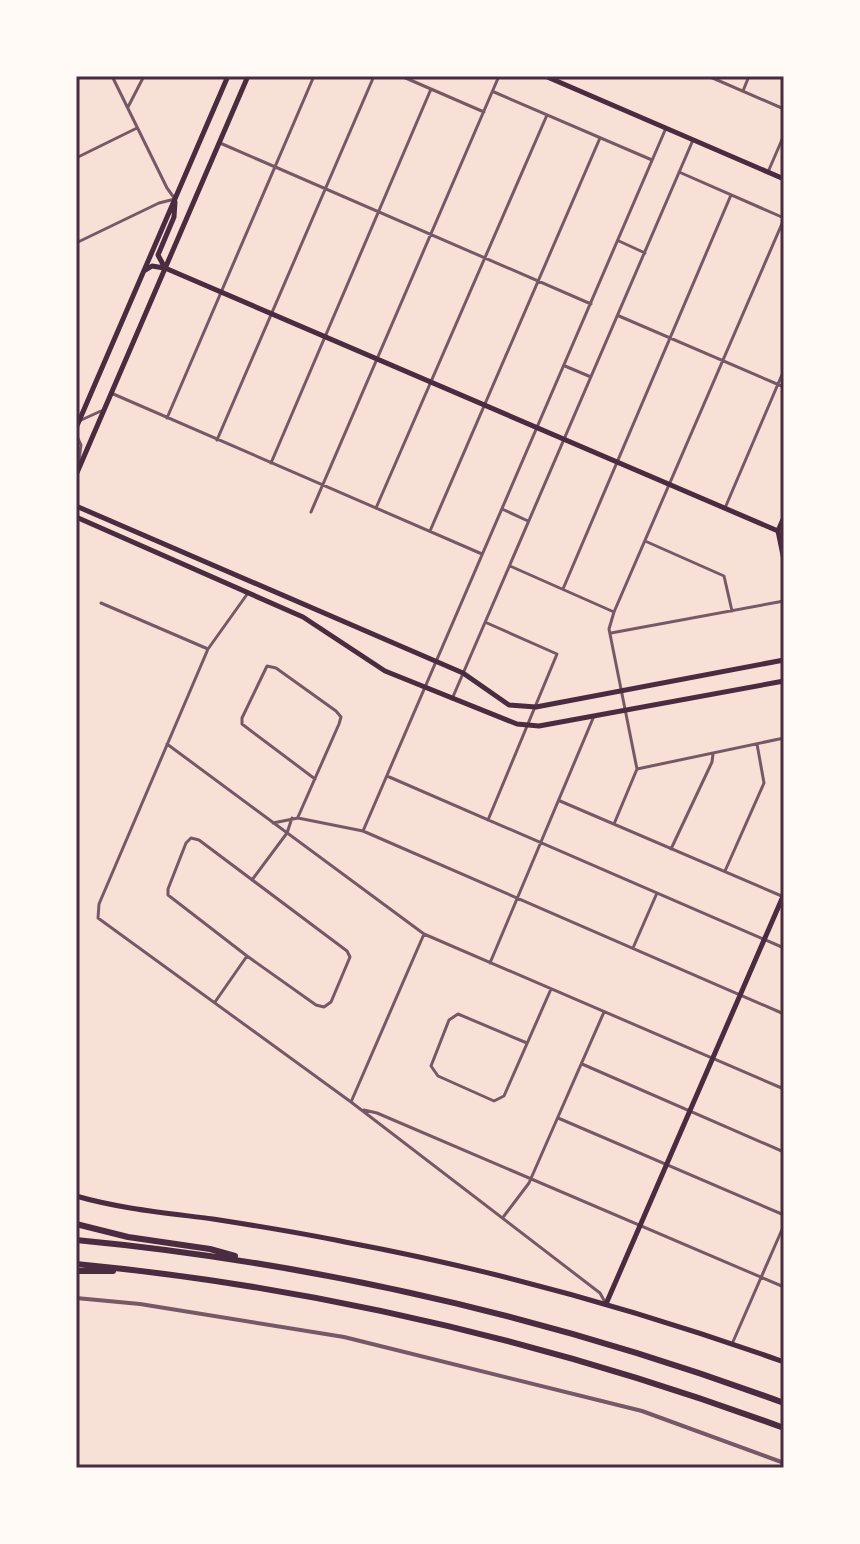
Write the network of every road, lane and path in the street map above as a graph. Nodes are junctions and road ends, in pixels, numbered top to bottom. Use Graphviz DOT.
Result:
graph roads {
  1 [pos="112,76"];
  2 [pos="144,76"];
  3 [pos="228,76"];
  4 [pos="248,76"];
  5 [pos="314,76"];
  6 [pos="374,76"];
  7 [pos="401,76"];
  8 [pos="499,76"];
  9 [pos="545,76"];
  10 [pos="569,76"];
  11 [pos="708,76"];
  12 [pos="749,76"];
  13 [pos="408,78"];
  14 [pos="565,85"];
  15 [pos="431,89"];
  16 [pos="493,91"];
  17 [pos="743,91"];
  18 [pos="128,107"];
  19 [pos="784,109"];
  20 [pos="484,112"];
  21 [pos="547,115"];
  22 [pos="137,128"];
  23 [pos="666,128"];
  24 [pos="784,135"];
  25 [pos="600,138"];
  26 [pos="693,140"];
  27 [pos="219,143"];
  28 [pos="76,158"];
  29 [pos="652,160"];
  30 [pos="275,167"];
  31 [pos="679,172"];
  32 [pos="768,172"];
  33 [pos="784,179"];
  34 [pos="326,189"];
  35 [pos="731,195"];
  36 [pos="175,199"];
  37 [pos="380,212"];
  38 [pos="784,219"];
  39 [pos="431,235"];
  40 [pos="618,241"];
  41 [pos="76,243"];
  42 [pos="645,253"];
  43 [pos="485,258"];
  44 [pos="165,268"];
  45 [pos="142,273"];
  46 [pos="538,281"];
  47 [pos="220,293"];
  48 [pos="591,304"];
  49 [pos="272,315"];
  50 [pos="618,315"];
  51 [pos="325,338"];
  52 [pos="670,338"];
  53 [pos="378,360"];
  54 [pos="723,361"];
  55 [pos="564,366"];
  56 [pos="784,370"];
  57 [pos="591,377"];
  58 [pos="431,383"];
  59 [pos="778,384"];
  60 [pos="784,387"];
  61 [pos="111,393"];
  62 [pos="483,406"];
  63 [pos="105,407"];
  64 [pos="167,418"];
  65 [pos="77,422"];
  66 [pos="537,428"];
  67 [pos="76,434"];
  68 [pos="564,439"];
  69 [pos="217,440"];
  70 [pos="617,462"];
  71 [pos="271,463"];
  72 [pos="77,473"];
  73 [pos="670,484"];
  74 [pos="323,485"];
  75 [pos="76,506"];
  76 [pos="376,508"];
  77 [pos="725,508"];
  78 [pos="502,509"];
  79 [pos="311,512"];
  80 [pos="76,517"];
  81 [pos="784,517"];
  82 [pos="529,521"];
  83 [pos="430,531"];
  84 [pos="778,531"];
  85 [pos="645,541"];
  86 [pos="482,554"];
  87 [pos="784,560"];
  88 [pos="510,566"];
  89 [pos="563,589"];
  90 [pos="248,593"];
  91 [pos="280,594"];
  92 [pos="784,601"];
  93 [pos="101,603"];
  94 [pos="275,605"];
  95 [pos="732,611"];
  96 [pos="614,612"];
  97 [pos="485,622"];
  98 [pos="610,633"];
  99 [pos="208,649"];
  100 [pos="784,660"];
  101 [pos="435,661"];
  102 [pos="463,673"];
  103 [pos="784,681"];
  104 [pos="424,687"];
  105 [pos="621,690"];
  106 [pos="452,699"];
  107 [pos="536,707"];
  108 [pos="625,710"];
  109 [pos="595,715"];
  110 [pos="527,726"];
  111 [pos="784,738"];
  112 [pos="167,744"];
  113 [pos="757,744"];
  114 [pos="713,752"];
  115 [pos="637,769"];
  116 [pos="386,776"];
  117 [pos="315,779"];
  118 [pos="559,800"];
  119 [pos="292,818"];
  120 [pos="298,818"];
  121 [pos="488,820"];
  122 [pos="273,823"];
  123 [pos="614,824"];
  124 [pos="363,831"];
  125 [pos="287,833"];
  126 [pos="541,842"];
  127 [pos="671,849"];
  128 [pos="725,871"];
  129 [pos="252,880"];
  130 [pos="657,893"];
  131 [pos="784,896"];
  132 [pos="517,899"];
  133 [pos="424,934"];
  134 [pos="764,939"];
  135 [pos="784,948"];
  136 [pos="633,949"];
  137 [pos="247,956"];
  138 [pos="490,963"];
  139 [pos="551,989"];
  140 [pos="741,995"];
  141 [pos="215,1002"];
  142 [pos="604,1012"];
  143 [pos="784,1014"];
  144 [pos="527,1043"];
  145 [pos="712,1059"];
  146 [pos="582,1064"];
  147 [pos="784,1089"];
  148 [pos="351,1102"];
  149 [pos="361,1109"];
  150 [pos="690,1110"];
  151 [pos="558,1118"];
  152 [pos="784,1152"];
  153 [pos="667,1165"];
  154 [pos="531,1178"];
  155 [pos="76,1196"];
  156 [pos="784,1215"];
  157 [pos="503,1216"];
  158 [pos="76,1224"];
  159 [pos="784,1225"];
  160 [pos="641,1227"];
  161 [pos="76,1240"];
  162 [pos="257,1263"];
  163 [pos="76,1264"];
  164 [pos="76,1271"];
  165 [pos="141,1271"];
  166 [pos="761,1277"];
  167 [pos="784,1287"];
  168 [pos="76,1298"];
  169 [pos="606,1304"];
  170 [pos="732,1344"];
  171 [pos="784,1362"];
  172 [pos="784,1403"];
  173 [pos="784,1428"];
  174 [pos="784,1463"];
  1 -- 18 [label="street"];
  2 -- 18 [label="street"];
  3 -- 36 [label="main road"];
  4 -- 27 [label="main road"];
  5 -- 30 [label="street"];
  6 -- 34 [label="street"];
  7 -- 13 [label="street"];
  8 -- 16 [label="street"];
  9 -- 14 [label="main road"];
  10 -- 14 [label="street"];
  11 -- 17 [label="street"];
  12 -- 17 [label="street"];
  13 -- 15 [label="street"];
  14 -- 23 [label="main road"];
  15 -- 20 [label="street"];
  15 -- 37 [label="street"];
  16 -- 20 [label="street"];
  16 -- 21 [label="street"];
  17 -- 19 [label="street"];
  18 -- 22 [label="street"];
  20 -- 39 [label="street"];
  21 -- 25 [label="street"];
  21 -- 43 [label="street"];
  22 -- 28 [label="street"];
  22 -- 36 [label="street"];
  23 -- 26 [label="main road"];
  23 -- 29 [label="street"];
  24 -- 32 [label="street"];
  25 -- 29 [label="street"];
  25 -- 46 [label="street"];
  26 -- 31 [label="street"];
  26 -- 32 [label="main road"];
  27 -- 30 [label="street"];
  27 -- 44 [label="main road"];
  29 -- 40 [label="street"];
  30 -- 34 [label="street"];
  30 -- 47 [label="street"];
  31 -- 35 [label="street"];
  31 -- 42 [label="street"];
  32 -- 33 [label="main road"];
  34 -- 37 [label="street"];
  34 -- 49 [label="street"];
  35 -- 38 [label="street"];
  35 -- 52 [label="street"];
  36 -- 41 [label="street"];
  36 -- 44 [label="main road"];
  36 -- 45 [label="main road"];
  37 -- 39 [label="street"];
  37 -- 51 [label="street"];
  38 -- 54 [label="street"];
  39 -- 43 [label="street"];
  39 -- 53 [label="street"];
  40 -- 42 [label="street"];
  40 -- 48 [label="street"];
  42 -- 50 [label="street"];
  43 -- 46 [label="street"];
  43 -- 58 [label="street"];
  44 -- 45 [label="main road"];
  44 -- 47 [label="main road"];
  44 -- 61 [label="main road"];
  45 -- 65 [label="main road"];
  46 -- 48 [label="street"];
  46 -- 62 [label="street"];
  47 -- 49 [label="main road"];
  47 -- 64 [label="street"];
  48 -- 55 [label="street"];
  49 -- 51 [label="main road"];
  49 -- 69 [label="street"];
  50 -- 52 [label="street"];
  50 -- 57 [label="street"];
  51 -- 53 [label="main road"];
  51 -- 71 [label="street"];
  52 -- 54 [label="street"];
  52 -- 70 [label="street"];
  53 -- 58 [label="main road"];
  53 -- 74 [label="street"];
  54 -- 59 [label="street"];
  54 -- 73 [label="street"];
  55 -- 57 [label="street"];
  55 -- 66 [label="street"];
  56 -- 59 [label="street"];
  57 -- 68 [label="street"];
  58 -- 62 [label="main road"];
  58 -- 76 [label="street"];
  59 -- 60 [label="street"];
  59 -- 77 [label="street"];
  61 -- 63 [label="main road"];
  61 -- 64 [label="street"];
  62 -- 66 [label="main road"];
  62 -- 83 [label="street"];
  63 -- 65 [label="street"];
  63 -- 72 [label="main road"];
  64 -- 69 [label="street"];
  66 -- 68 [label="main road"];
  66 -- 78 [label="street"];
  67 -- 72 [label="street"];
  68 -- 70 [label="main road"];
  68 -- 82 [label="street"];
  69 -- 71 [label="street"];
  70 -- 73 [label="main road"];
  70 -- 89 [label="street"];
  71 -- 74 [label="street"];
  73 -- 77 [label="main road"];
  73 -- 85 [label="street"];
  74 -- 76 [label="street"];
  74 -- 79 [label="street"];
  75 -- 91 [label="main road"];
  76 -- 83 [label="street"];
  77 -- 84 [label="main road"];
  78 -- 82 [label="street"];
  78 -- 86 [label="street"];
  80 -- 90 [label="main road"];
  81 -- 84 [label="main road"];
  82 -- 88 [label="street"];
  83 -- 86 [label="street"];
  84 -- 87 [label="main road"];
  85 -- 95 [label="street"];
  85 -- 96 [label="street"];
  86 -- 101 [label="street"];
  88 -- 89 [label="street"];
  88 -- 97 [label="street"];
  89 -- 96 [label="street"];
  90 -- 94 [label="main road"];
  90 -- 99 [label="street"];
  91 -- 94 [label="street"];
  91 -- 101 [label="main road"];
  92 -- 95 [label="street"];
  93 -- 99 [label="street"];
  94 -- 104 [label="main road"];
  95 -- 98 [label="street"];
  96 -- 98 [label="street"];
  97 -- 102 [label="street"];
  97 -- 107 [label="street"];
  98 -- 105 [label="street"];
  99 -- 112 [label="street"];
  100 -- 105 [label="main road"];
  101 -- 102 [label="main road"];
  101 -- 104 [label="street"];
  102 -- 106 [label="street"];
  102 -- 107 [label="main road"];
  103 -- 108 [label="main road"];
  104 -- 106 [label="main road"];
  104 -- 116 [label="street"];
  105 -- 107 [label="main road"];
  105 -- 108 [label="street"];
  106 -- 110 [label="main road"];
  107 -- 110 [label="street"];
  108 -- 109 [label="main road"];
  108 -- 115 [label="street"];
  109 -- 110 [label="main road"];
  109 -- 118 [label="street"];
  110 -- 121 [label="street"];
  111 -- 113 [label="street"];
  112 -- 122 [label="street"];
  112 -- 141 [label="street"];
  113 -- 114 [label="street"];
  113 -- 128 [label="street"];
  114 -- 115 [label="street"];
  114 -- 127 [label="street"];
  115 -- 123 [label="street"];
  116 -- 121 [label="street"];
  116 -- 124 [label="street"];
  117 -- 117 [label="street"];
  117 -- 120 [label="street"];
  118 -- 123 [label="street"];
  118 -- 126 [label="street"];
  119 -- 120 [label="street"];
  119 -- 122 [label="street"];
  119 -- 125 [label="street"];
  120 -- 124 [label="street"];
  121 -- 126 [label="street"];
  122 -- 125 [label="street"];
  123 -- 127 [label="street"];
  124 -- 132 [label="street"];
  125 -- 129 [label="street"];
  125 -- 133 [label="street"];
  126 -- 130 [label="street"];
  126 -- 132 [label="street"];
  127 -- 128 [label="street"];
  128 -- 131 [label="street"];
  129 -- 137 [label="street"];
  129 -- 137 [label="street"];
  130 -- 134 [label="street"];
  130 -- 136 [label="street"];
  131 -- 134 [label="main road"];
  132 -- 136 [label="street"];
  132 -- 138 [label="street"];
  133 -- 138 [label="street"];
  133 -- 148 [label="street"];
  134 -- 135 [label="street"];
  134 -- 140 [label="main road"];
  136 -- 140 [label="street"];
  137 -- 141 [label="street"];
  138 -- 139 [label="street"];
  139 -- 142 [label="street"];
  139 -- 144 [label="street"];
  140 -- 143 [label="street"];
  140 -- 145 [label="main road"];
  141 -- 148 [label="street"];
  142 -- 145 [label="street"];
  142 -- 146 [label="street"];
  144 -- 144 [label="street"];
  145 -- 147 [label="street"];
  145 -- 150 [label="main road"];
  146 -- 150 [label="street"];
  146 -- 151 [label="street"];
  148 -- 149 [label="street"];
  149 -- 154 [label="street"];
  149 -- 157 [label="street"];
  150 -- 152 [label="street"];
  150 -- 153 [label="main road"];
  151 -- 153 [label="street"];
  151 -- 154 [label="street"];
  153 -- 156 [label="street"];
  153 -- 160 [label="main road"];
  154 -- 157 [label="street"];
  154 -- 160 [label="street"];
  155 -- 169 [label="main road"];
  157 -- 169 [label="street"];
  158 -- 162 [label="highway"];
  159 -- 166 [label="street"];
  160 -- 166 [label="street"];
  160 -- 169 [label="main road"];
  161 -- 162 [label="highway"];
  162 -- 172 [label="highway"];
  163 -- 165 [label="highway"];
  164 -- 165 [label="highway"];
  165 -- 173 [label="highway"];
  166 -- 167 [label="street"];
  166 -- 170 [label="street"];
  168 -- 174 [label="street"];
  169 -- 170 [label="main road"];
  170 -- 171 [label="main road"];
}
